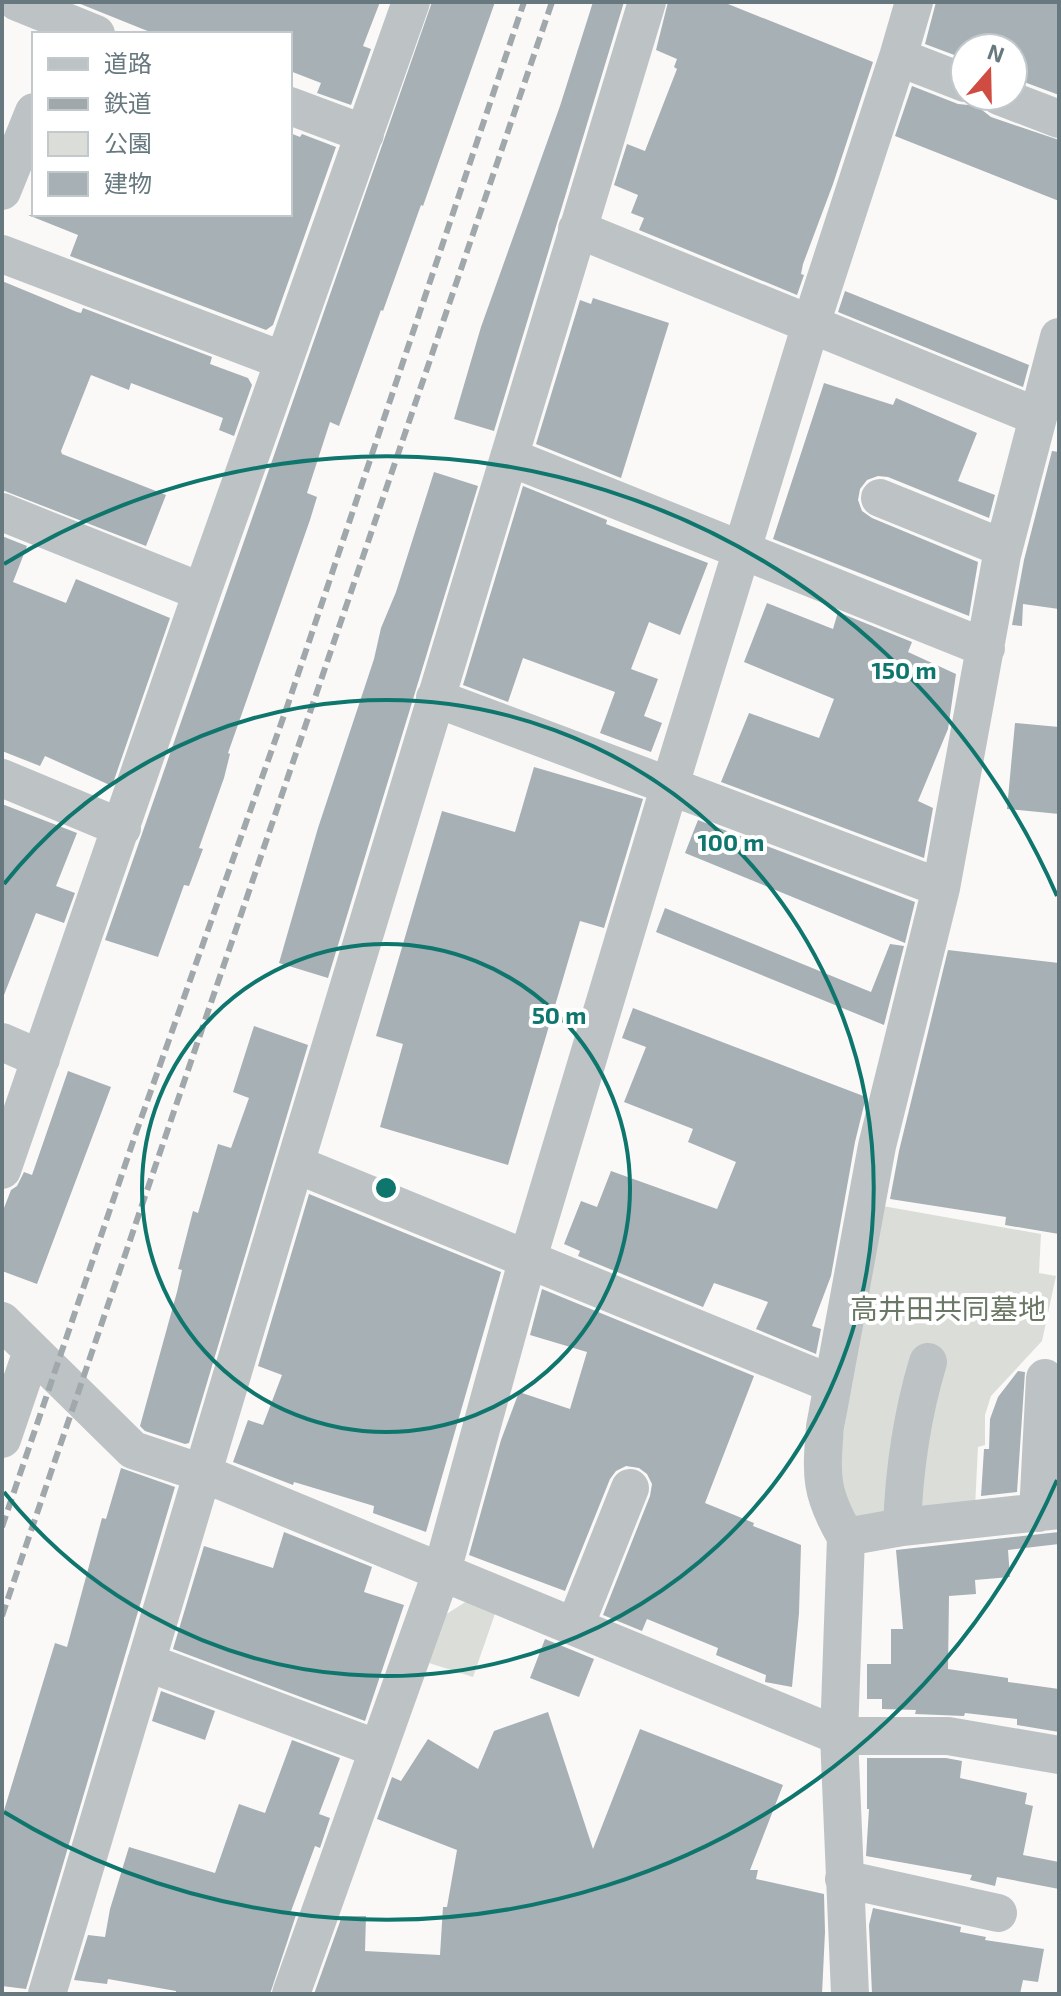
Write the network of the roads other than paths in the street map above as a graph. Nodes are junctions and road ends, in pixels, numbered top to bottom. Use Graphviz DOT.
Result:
graph roads {
  1 [pos="17,2"];
  2 [pos="411,2"];
  3 [pos="647,2"];
  4 [pos="914,2"];
  5 [pos="77,24"];
  6 [pos="898,57"];
  7 [pos="949,77"];
  8 [pos="292,107"];
  9 [pos="1029,108"];
  10 [pos="32,117"];
  11 [pos="1059,119"];
  12 [pos="365,134"];
  13 [pos="2,191"];
  14 [pos="577,229"];
  15 [pos="2,254"];
  16 [pos="811,324"];
  17 [pos="1059,337"];
  18 [pos="284,361"];
  19 [pos="1046,400"];
  20 [pos="509,457"];
  21 [pos="880,498"];
  22 [pos="2,512"];
  23 [pos="1003,548"];
  24 [pos="741,552"];
  25 [pos="202,592"];
  26 [pos="986,648"];
  27 [pos="435,698"];
  28 [pos="2,778"];
  29 [pos="670,785"];
  30 [pos="122,828"];
  31 [pos="941,888"];
  32 [pos="2,1042"];
  33 [pos="41,1059"];
  34 [pos="295,1164"];
  35 [pos="2,1170"];
  36 [pos="528,1258"];
  37 [pos="2,1321"];
  38 [pos="32,1351"];
  39 [pos="928,1362"];
  40 [pos="1045,1378"];
  41 [pos="832,1384"];
  42 [pos="2,1439"];
  43 [pos="202,1473"];
  44 [pos="630,1488"];
  45 [pos="1049,1512"];
  46 [pos="902,1527"];
  47 [pos="846,1537"];
  48 [pos="442,1571"];
  49 [pos="575,1626"];
  50 [pos="146,1662"];
  51 [pos="839,1736"];
  52 [pos="378,1749"];
  53 [pos="1059,1755"];
  54 [pos="844,1879"];
  55 [pos="998,1913"];
  56 [pos="47,1994"];
  57 [pos="291,1994"];
  58 [pos="850,1994"];
  1 -- 5 [label="street"];
  2 -- 12 [label="street"];
  3 -- 14 [label="street"];
  4 -- 6 [label="street"];
  6 -- 7 [label="street"];
  6 -- 16 [label="street"];
  8 -- 12 [label="street"];
  9 -- 11 [label="street"];
  10 -- 13 [label="street"];
  12 -- 18 [label="street"];
  14 -- 16 [label="street"];
  14 -- 20 [label="street"];
  15 -- 18 [label="street"];
  16 -- 19 [label="street"];
  16 -- 24 [label="street"];
  17 -- 19 [label="street"];
  18 -- 25 [label="street"];
  19 -- 23 [label="street"];
  20 -- 24 [label="street"];
  20 -- 27 [label="street"];
  21 -- 23 [label="street"];
  22 -- 25 [label="street"];
  23 -- 26 [label="street"];
  24 -- 26 [label="street"];
  24 -- 29 [label="street"];
  25 -- 30 [label="street"];
  26 -- 31 [label="street"];
  27 -- 29 [label="street"];
  27 -- 34 [label="street"];
  28 -- 30 [label="street"];
  29 -- 31 [label="street"];
  29 -- 36 [label="street"];
  30 -- 33 [label="street"];
  31 -- 41 [label="street"];
  32 -- 33 [label="street"];
  33 -- 35 [label="street"];
  34 -- 36 [label="street"];
  34 -- 43 [label="street"];
  36 -- 41 [label="street"];
  36 -- 48 [label="street"];
  37 -- 38 [label="street"];
  38 -- 42 [label="street"];
  38 -- 43 [label="street"];
  39 -- 46 [label="street"];
  40 -- 45 [label="street"];
  41 -- 47 [label="street"];
  43 -- 48 [label="street"];
  43 -- 50 [label="street"];
  44 -- 49 [label="street"];
  45 -- 46 [label="street"];
  46 -- 47 [label="street"];
  47 -- 51 [label="street"];
  48 -- 49 [label="street"];
  48 -- 52 [label="street"];
  49 -- 51 [label="street"];
  50 -- 52 [label="street"];
  50 -- 56 [label="street"];
  51 -- 53 [label="street"];
  51 -- 54 [label="street"];
  52 -- 57 [label="street"];
  54 -- 55 [label="street"];
  54 -- 58 [label="street"];
}
